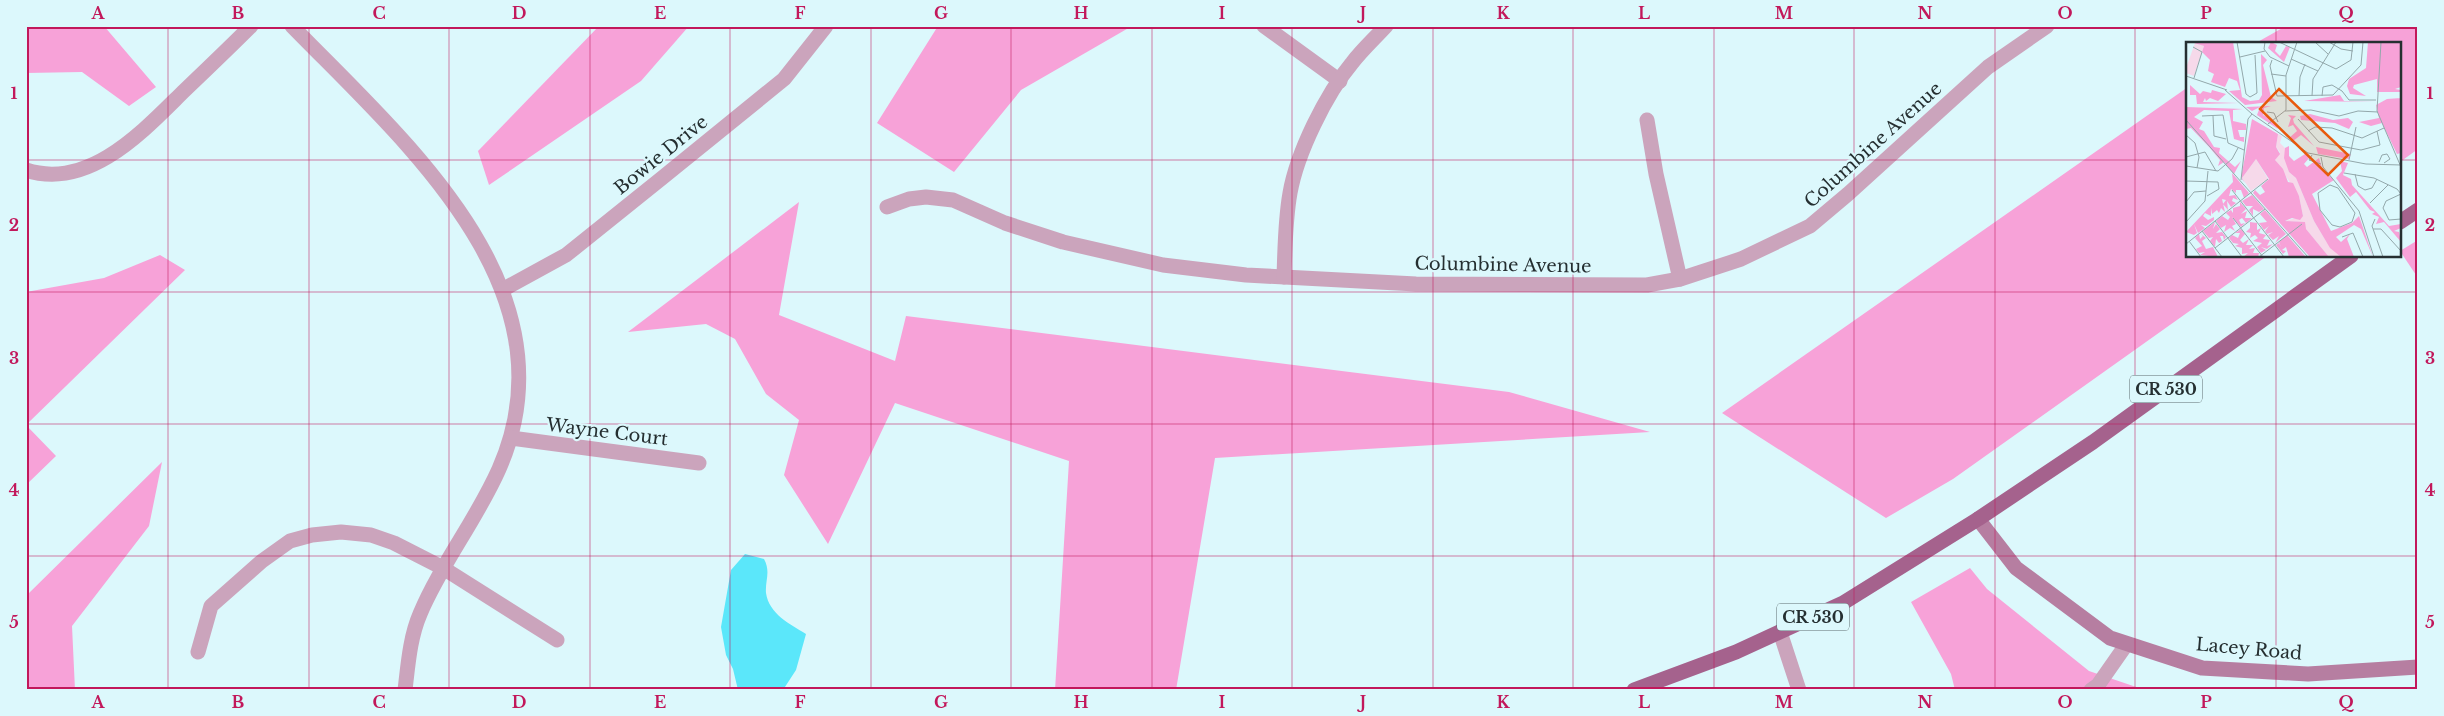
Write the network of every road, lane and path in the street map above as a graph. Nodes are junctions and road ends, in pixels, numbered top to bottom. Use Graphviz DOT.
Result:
graph roads {
  1 [pos="251,26"];
  2 [pos="292,26"];
  3 [pos="826,26"];
  4 [pos="1264,26"];
  5 [pos="1386,26"];
  6 [pos="2047,26"];
  7 [pos="1340,81"];
  8 [pos="1647,120"];
  9 [pos="26,170"];
  10 [pos="887,207"];
  11 [pos="2418,210"];
  12 [pos="2402,221"];
  13 [pos="2348,258"];
  14 [pos="1284,277"];
  15 [pos="1680,279"];
  16 [pos="502,290"];
  17 [pos="511,438"];
  18 [pos="699,463"];
  19 [pos="1978,519"];
  20 [pos="443,568"];
  21 [pos="1780,632"];
  22 [pos="557,640"];
  23 [pos="2126,644"];
  24 [pos="198,652"];
  25 [pos="2418,667"];
  26 [pos="405,690"];
  27 [pos="1634,690"];
  28 [pos="1799,690"];
  29 [pos="2091,690"];
  1 -- 9 [label="street"];
  2 -- 16 [label="street"];
  3 -- 16 [label="street, Bowie Drive"];
  4 -- 7 [label="street"];
  5 -- 7 [label="street"];
  6 -- 15 [label="street, Columbine Avenue"];
  7 -- 14 [label="street"];
  8 -- 15 [label="street"];
  10 -- 14 [label="street, Columbine Avenue"];
  11 -- 12 [label="main road"];
  13 -- 19 [label="main road, CR 530"];
  14 -- 15 [label="street, Columbine Avenue"];
  16 -- 17 [label="street"];
  17 -- 18 [label="street, Wayne Court"];
  17 -- 20 [label="street"];
  19 -- 21 [label="main road, CR 530"];
  19 -- 23 [label="main road, Lacey Road"];
  20 -- 22 [label="street"];
  20 -- 24 [label="street"];
  20 -- 26 [label="street"];
  21 -- 27 [label="main road, CR 530"];
  21 -- 28 [label="street"];
  23 -- 25 [label="main road, Lacey Road"];
  23 -- 29 [label="street"];
}
